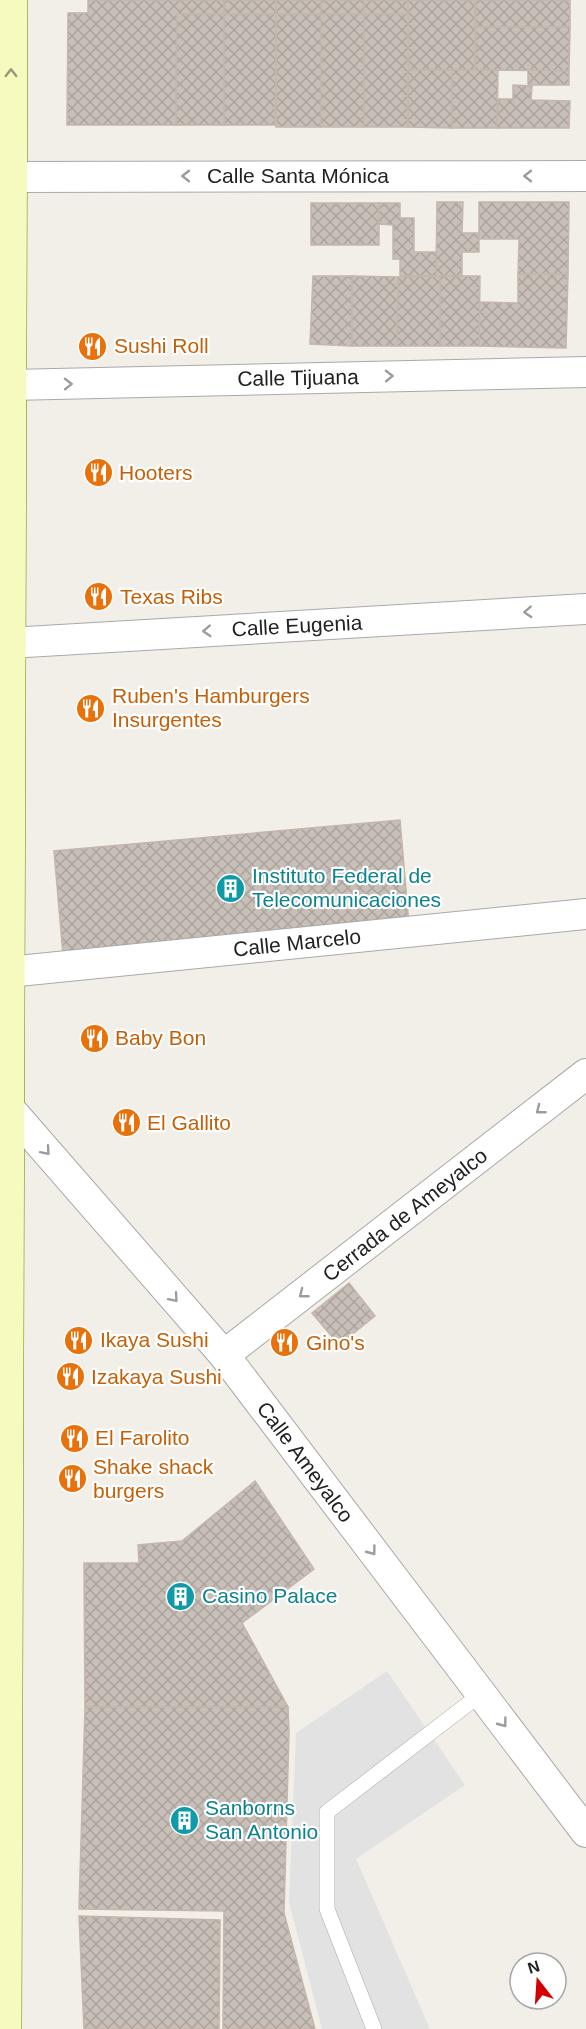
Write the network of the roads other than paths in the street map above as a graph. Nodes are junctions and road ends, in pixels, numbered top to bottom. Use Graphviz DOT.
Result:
graph roads {
  1 [pos="11,0"];
  2 [pos="586,176"];
  3 [pos="11,177"];
  4 [pos="586,372"];
  5 [pos="10,385"];
  6 [pos="586,609"];
  7 [pos="9,643"];
  8 [pos="586,914"];
  9 [pos="9,972"];
  10 [pos="586,1074"];
  11 [pos="8,1107"];
  12 [pos="224,1355"];
  13 [pos="481,1694"];
  14 [pos="586,1832"];
  15 [pos="5,2029"];
  16 [pos="374,2029"];
  3 -- 1 [label="main road, one-way"];
  2 -- 3 [label="street, Calle Santa Mónica, one-way"];
  3 -- 5 [label="main road"];
  5 -- 4 [label="street, Calle Tijuana, one-way"];
  5 -- 7 [label="main road"];
  6 -- 7 [label="street, Calle Eugenia, one-way"];
  7 -- 9 [label="main road"];
  8 -- 9 [label="street, Calle Marcelo"];
  9 -- 11 [label="main road"];
  10 -- 12 [label="street, Cerrada de Ameyalco, one-way"];
  11 -- 12 [label="street, Calle Ameyalco, one-way"];
  11 -- 15 [label="main road"];
  12 -- 13 [label="street, Calle Ameyalco, one-way"];
  13 -- 14 [label="street, Calle Ameyalco, one-way"];
  13 -- 16 [label="lane"];
}
